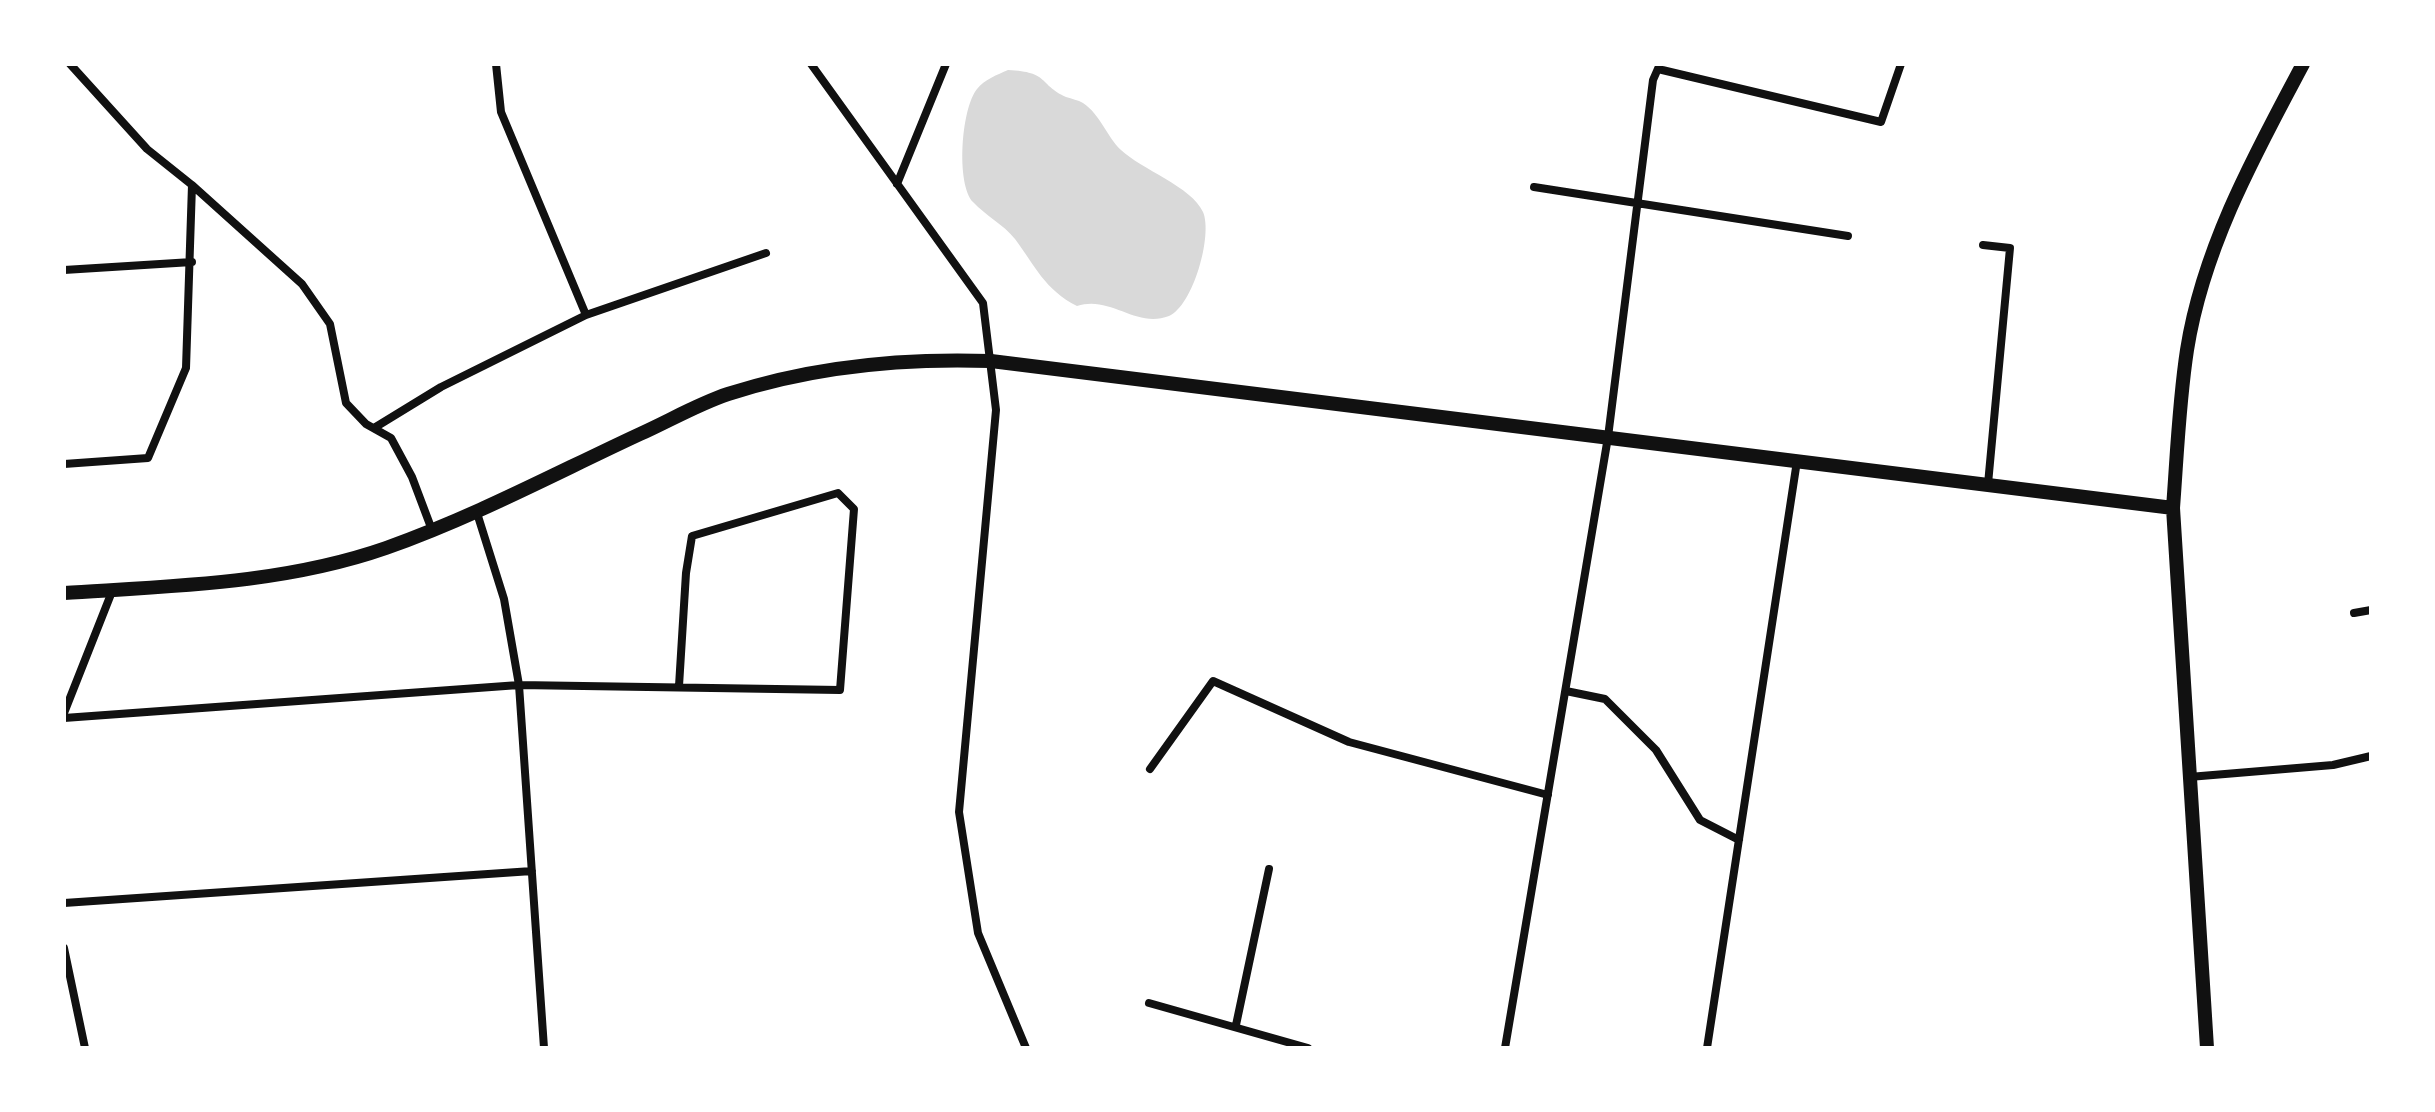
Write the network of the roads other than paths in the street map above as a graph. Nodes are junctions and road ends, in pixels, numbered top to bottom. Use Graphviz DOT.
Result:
graph roads {
  1 [pos="70,64"];
  2 [pos="496,64"];
  3 [pos="811,64"];
  4 [pos="946,64"];
  5 [pos="1901,64"];
  6 [pos="2303,64"];
  7 [pos="1659,66"];
  8 [pos="897,184"];
  9 [pos="192,185"];
  10 [pos="1534,187"];
  11 [pos="1637,202"];
  12 [pos="1848,236"];
  13 [pos="1983,245"];
  14 [pos="766,253"];
  15 [pos="192,262"];
  16 [pos="64,270"];
  17 [pos="586,315"];
  18 [pos="991,361"];
  19 [pos="374,428"];
  20 [pos="1608,437"];
  21 [pos="1797,461"];
  22 [pos="64,464"];
  23 [pos="1988,484"];
  24 [pos="2173,508"];
  25 [pos="477,513"];
  26 [pos="432,530"];
  27 [pos="113,589"];
  28 [pos="64,593"];
  29 [pos="2371,610"];
  30 [pos="2354,613"];
  31 [pos="519,685"];
  32 [pos="679,686"];
  33 [pos="1566,691"];
  34 [pos="64,716"];
  35 [pos="2371,756"];
  36 [pos="1150,769"];
  37 [pos="2189,777"];
  38 [pos="1548,795"];
  39 [pos="1739,840"];
  40 [pos="1269,869"];
  41 [pos="532,871"];
  42 [pos="64,903"];
  43 [pos="64,948"];
  44 [pos="1149,1003"];
  45 [pos="1236,1025"];
  46 [pos="85,1048"];
  47 [pos="544,1048"];
  48 [pos="1026,1048"];
  49 [pos="1308,1048"];
  50 [pos="1505,1048"];
  51 [pos="1707,1048"];
  52 [pos="2207,1048"];
  1 -- 9 [label="street"];
  2 -- 17 [label="street"];
  3 -- 8 [label="street"];
  4 -- 8 [label="street"];
  5 -- 7 [label="street"];
  6 -- 24 [label="street"];
  7 -- 11 [label="street"];
  8 -- 18 [label="street"];
  9 -- 15 [label="street"];
  9 -- 19 [label="street"];
  10 -- 11 [label="street"];
  11 -- 12 [label="street"];
  11 -- 20 [label="street"];
  13 -- 23 [label="street"];
  14 -- 17 [label="street"];
  15 -- 16 [label="street"];
  15 -- 22 [label="street"];
  17 -- 19 [label="street"];
  18 -- 20 [label="street"];
  18 -- 25 [label="street"];
  18 -- 48 [label="street"];
  19 -- 26 [label="street"];
  20 -- 21 [label="street"];
  20 -- 33 [label="street"];
  21 -- 23 [label="street"];
  21 -- 39 [label="street"];
  23 -- 24 [label="street"];
  24 -- 37 [label="street"];
  25 -- 26 [label="street"];
  25 -- 31 [label="street"];
  26 -- 27 [label="street"];
  27 -- 28 [label="street"];
  27 -- 34 [label="street"];
  29 -- 30 [label="street"];
  31 -- 32 [label="street"];
  31 -- 34 [label="street"];
  31 -- 41 [label="street"];
  32 -- 32 [label="street"];
  33 -- 38 [label="street"];
  33 -- 39 [label="street"];
  35 -- 37 [label="street"];
  36 -- 38 [label="street"];
  37 -- 52 [label="street"];
  38 -- 50 [label="street"];
  39 -- 51 [label="street"];
  40 -- 45 [label="street"];
  41 -- 42 [label="street"];
  41 -- 47 [label="street"];
  43 -- 46 [label="street"];
  44 -- 45 [label="street"];
  45 -- 49 [label="street"];
}
